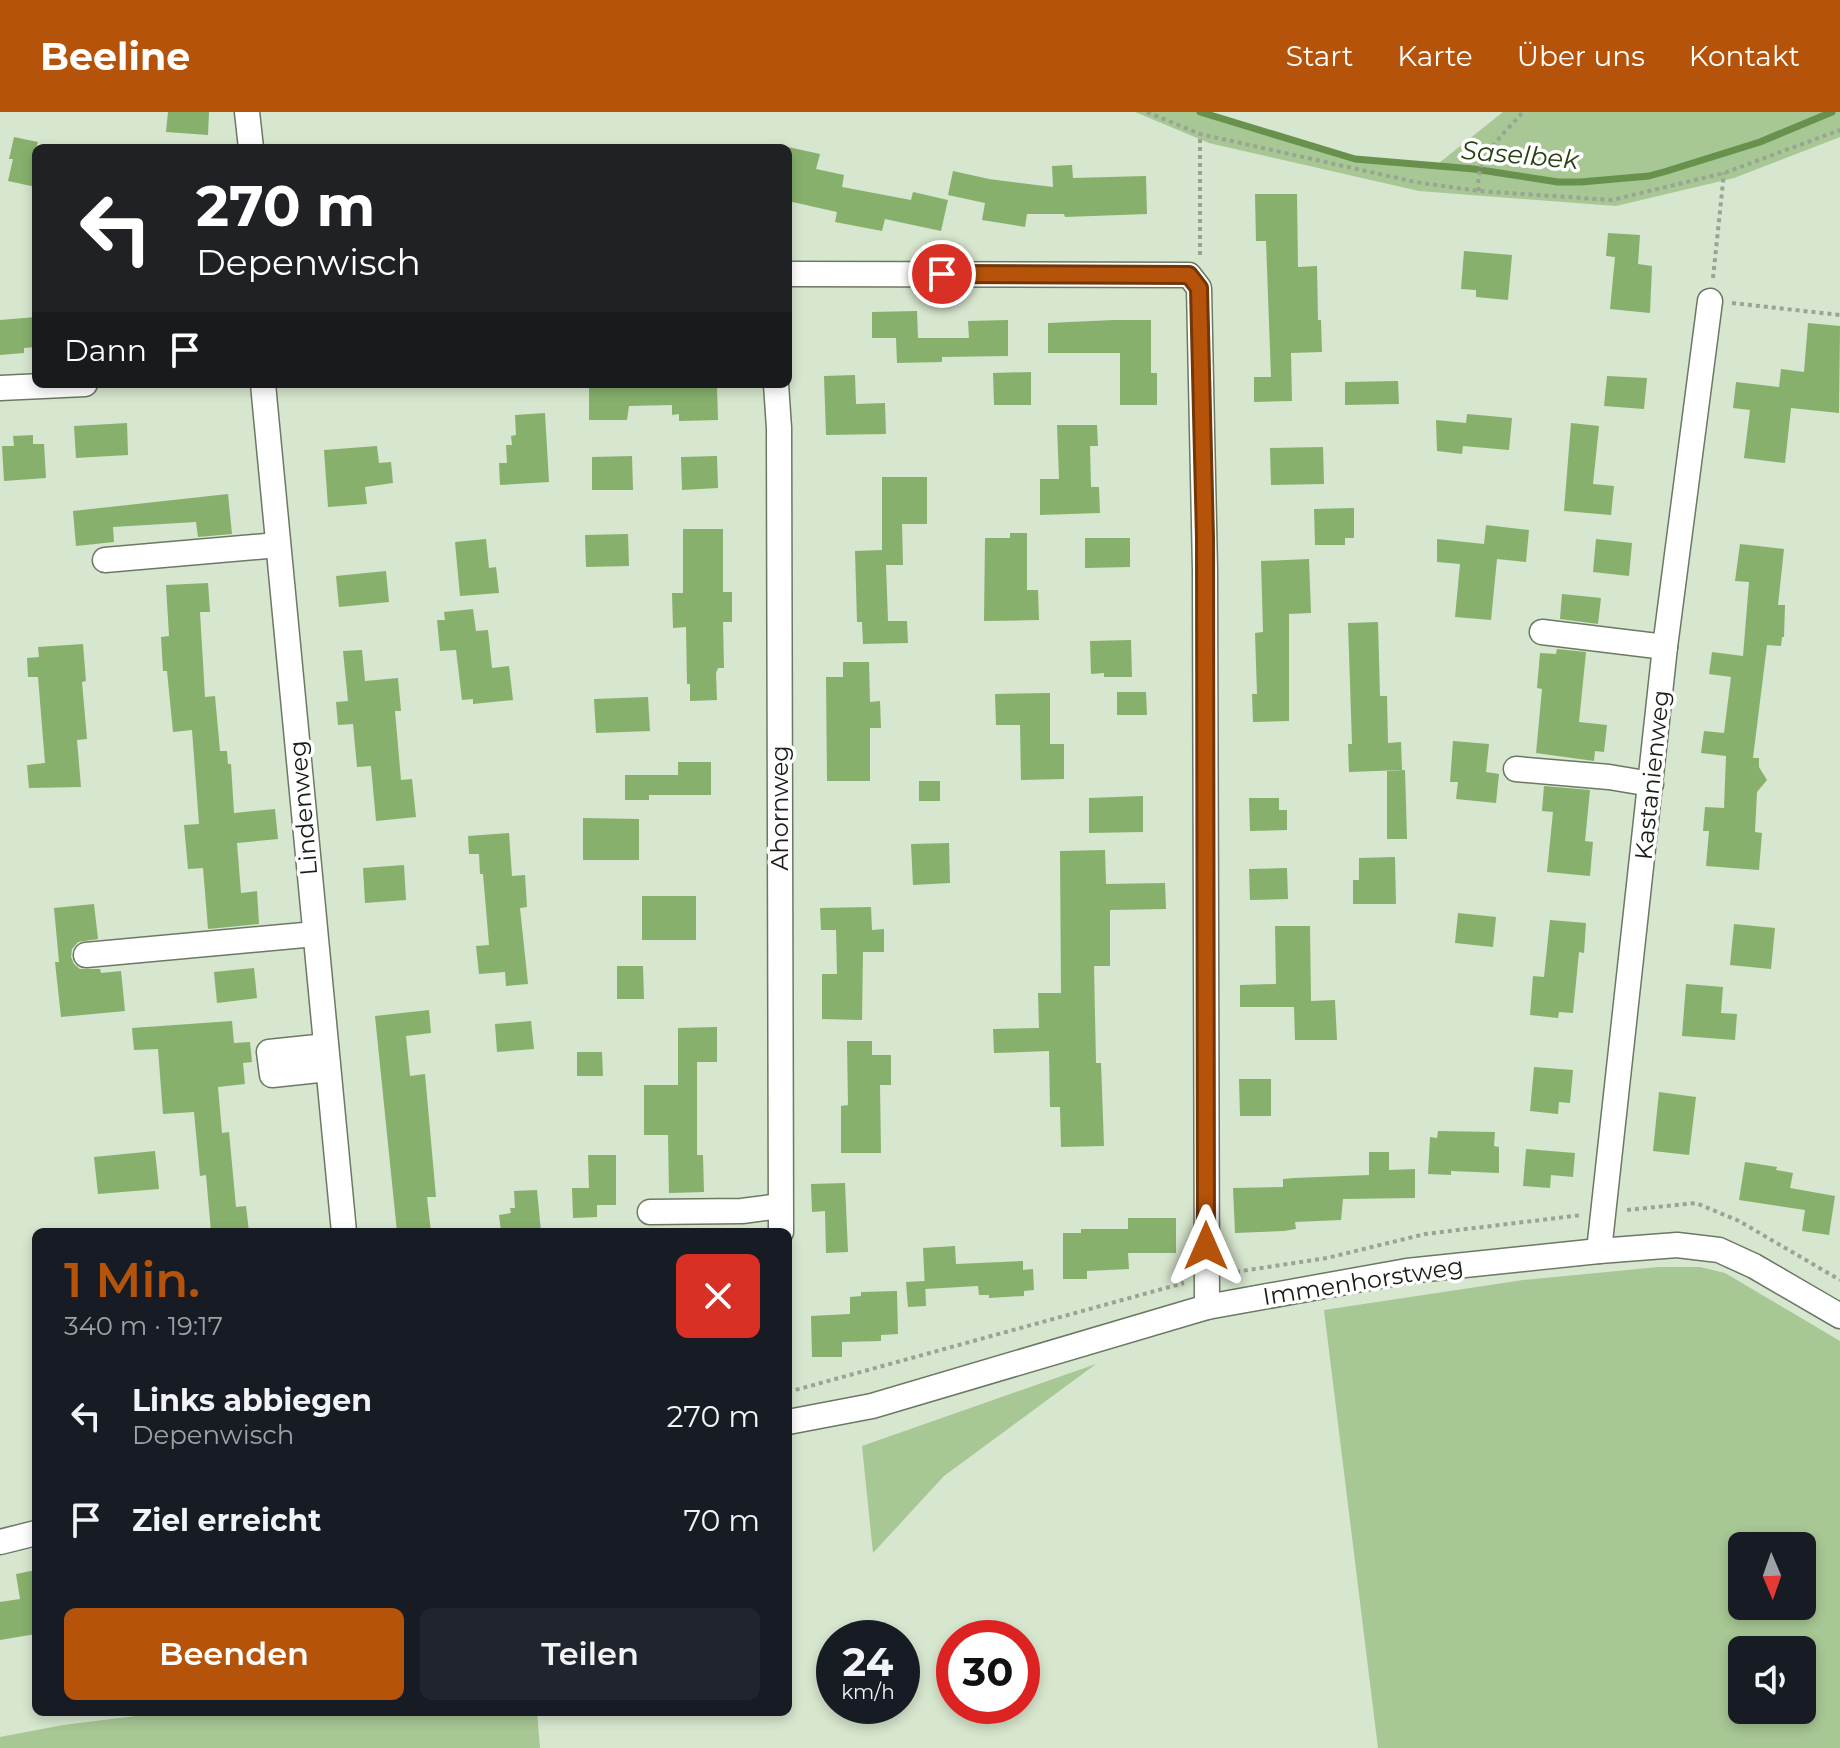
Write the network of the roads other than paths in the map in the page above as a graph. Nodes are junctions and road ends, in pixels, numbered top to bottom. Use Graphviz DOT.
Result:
graph roads {
  1 [pos="247,112"];
  2 [pos="251,144"];
  3 [pos="792,274"];
  4 [pos="1710,301"];
  5 [pos="32,386"];
  6 [pos="0,388"];
  7 [pos="263,388"];
  8 [pos="776,388"];
  9 [pos="278,545"];
  10 [pos="105,560"];
  11 [pos="1542,632"];
  12 [pos="1665,647"];
  13 [pos="1516,769"];
  14 [pos="1651,784"];
  15 [pos="315,934"];
  16 [pos="86,955"];
  17 [pos="780,1206"];
  18 [pos="650,1212"];
  19 [pos="344,1228"];
  20 [pos="781,1228"];
  21 [pos="1599,1251"];
  22 [pos="1207,1307"];
  23 [pos="1840,1316"];
  24 [pos="792,1421"];
  25 [pos="32,1534"];
  26 [pos="0,1542"];
  1 -- 2 [label="street"];
  3 -- 22 [label="street"];
  4 -- 12 [label="street, Kastanienweg"];
  5 -- 6 [label="street"];
  7 -- 9 [label="street, Lindenweg"];
  8 -- 17 [label="street, Ahornweg"];
  9 -- 10 [label="street"];
  9 -- 15 [label="street, Lindenweg"];
  11 -- 12 [label="street"];
  12 -- 14 [label="street, Kastanienweg"];
  13 -- 14 [label="street"];
  14 -- 21 [label="street, Kastanienweg"];
  15 -- 16 [label="street"];
  15 -- 19 [label="street, Lindenweg"];
  17 -- 18 [label="street"];
  17 -- 20 [label="street, Ahornweg"];
  21 -- 22 [label="street, Immenhorstweg"];
  21 -- 23 [label="street, Immenhorstweg"];
  22 -- 24 [label="street, Immenhorstweg"];
  25 -- 26 [label="street"];
}
